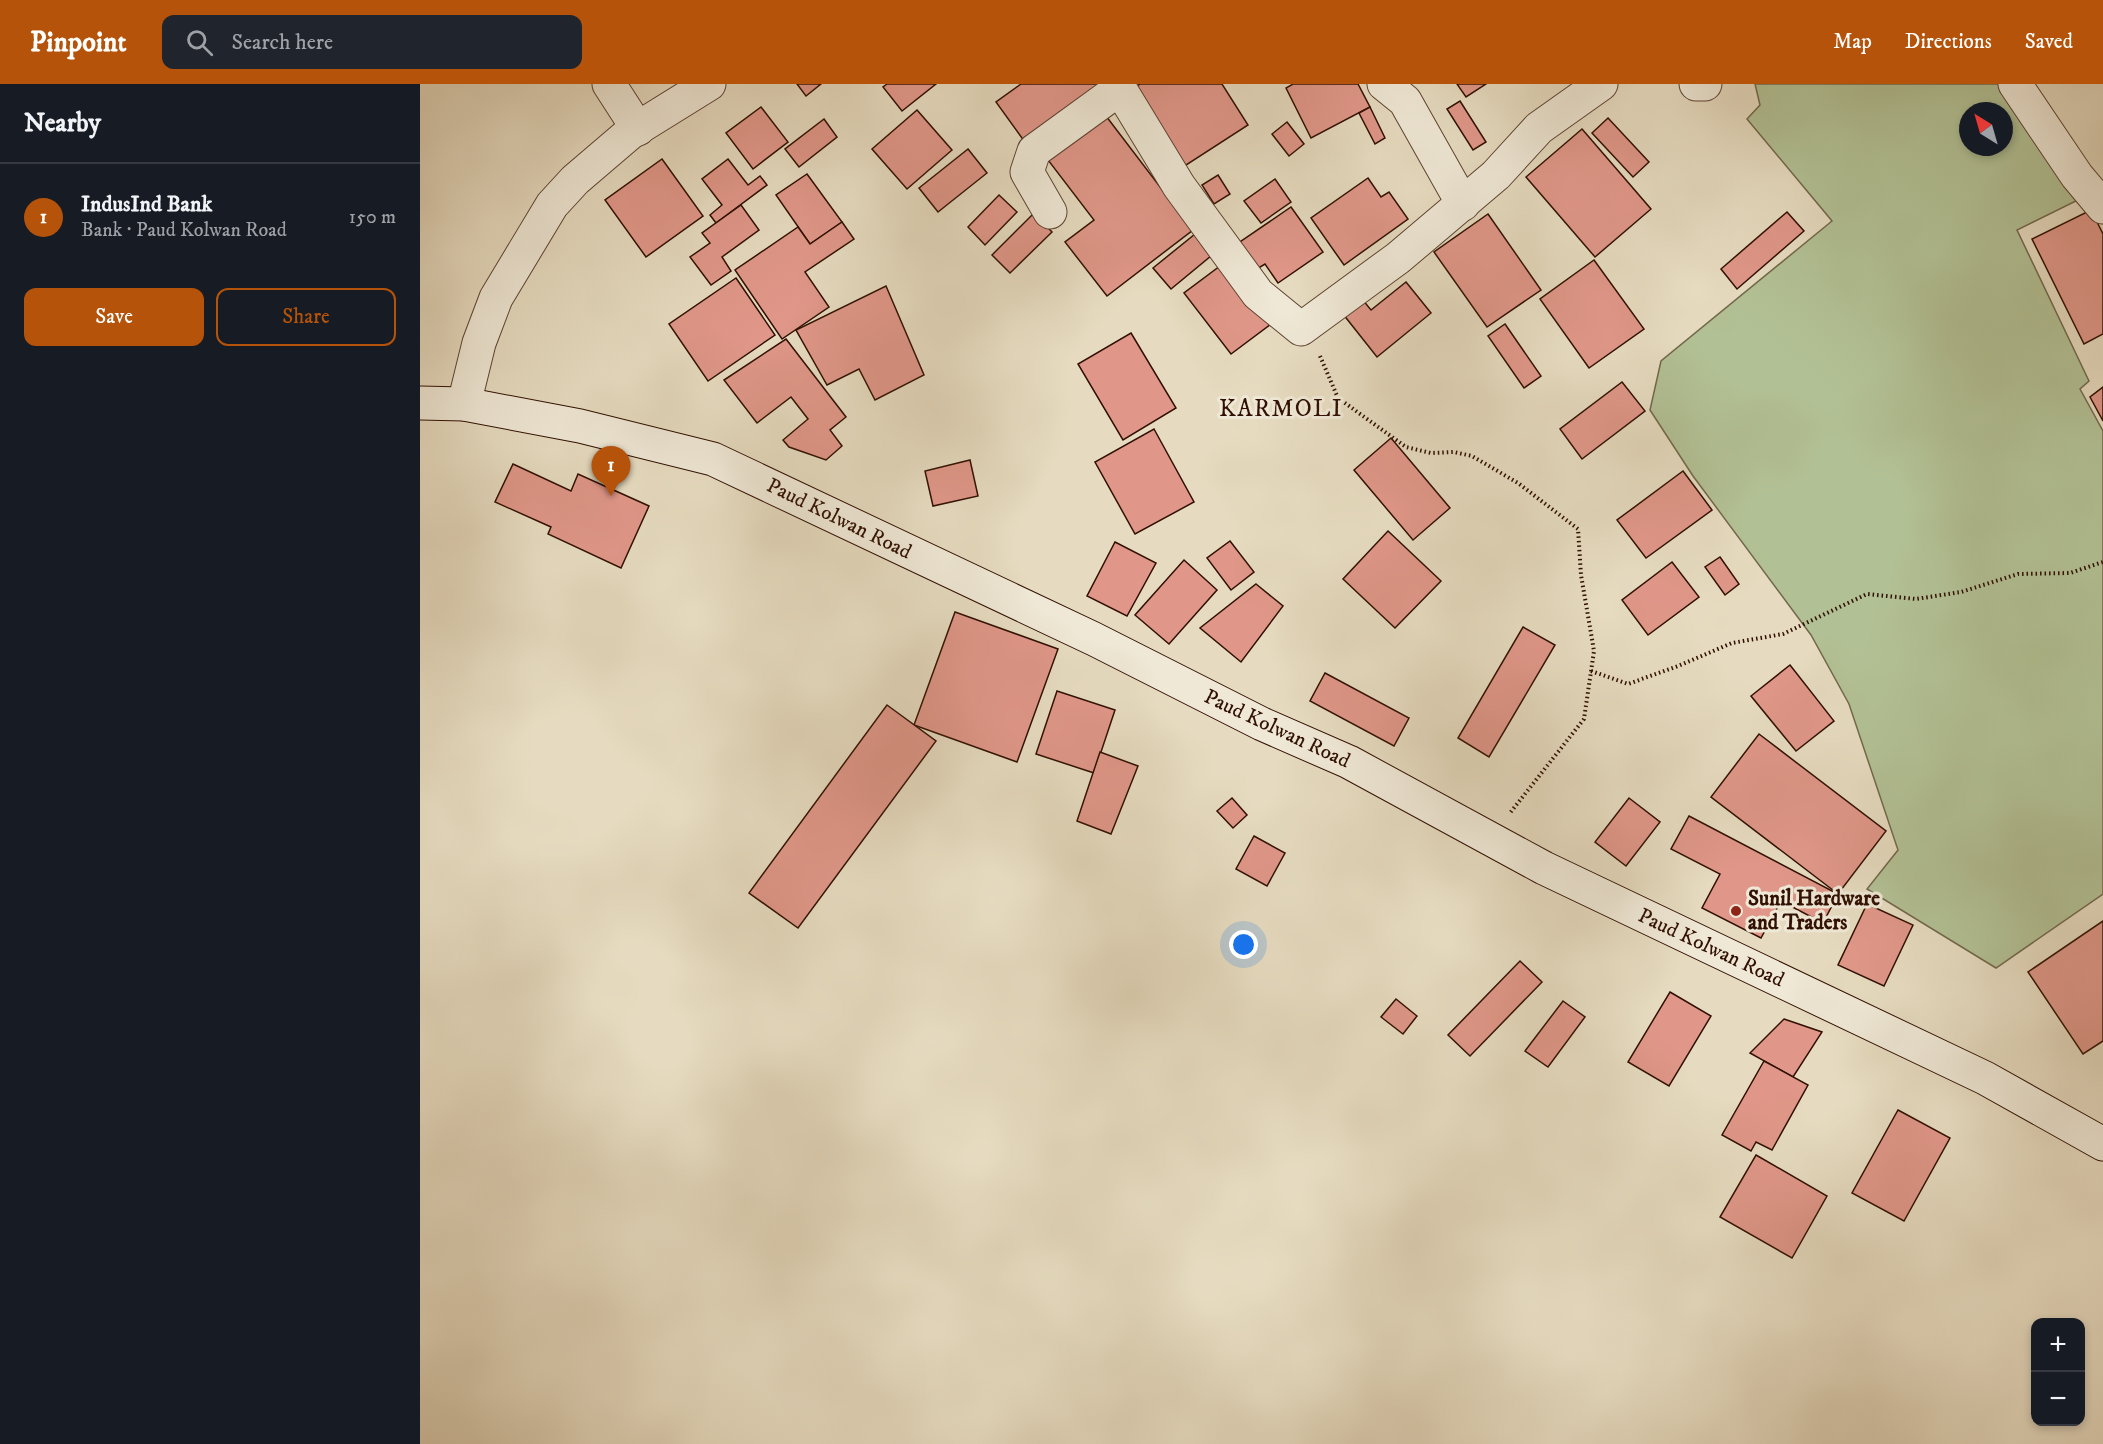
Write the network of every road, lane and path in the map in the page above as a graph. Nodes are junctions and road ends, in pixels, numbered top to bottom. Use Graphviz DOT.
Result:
graph roads {
  1 [pos="609,84"];
  2 [pos="709,84"];
  3 [pos="1384,84"];
  4 [pos="1601,84"];
  5 [pos="1696,84"];
  6 [pos="1705,84"];
  7 [pos="2015,84"];
  8 [pos="1118,87"];
  9 [pos="638,129"];
  10 [pos="1463,204"];
  11 [pos="2103,207"];
  12 [pos="1050,212"];
  13 [pos="1301,329"];
  14 [pos="420,403"];
  15 [pos="464,404"];
  16 [pos="2103,562"];
  17 [pos="1592,671"];
  18 [pos="1488,838"];
  19 [pos="2103,1144"];
  1 -- 9 [label="main road"];
  2 -- 9 [label="main road"];
  3 -- 10 [label="main road"];
  4 -- 10 [label="main road"];
  5 -- 6 [label="main road"];
  7 -- 11 [label="main road"];
  8 -- 12 [label="main road"];
  8 -- 13 [label="main road"];
  9 -- 15 [label="main road"];
  10 -- 13 [label="main road"];
  13 -- 17 [label="path"];
  14 -- 15 [label="main road, Paud Kolwan Road"];
  15 -- 18 [label="main road, Paud Kolwan Road"];
  16 -- 17 [label="path"];
  17 -- 18 [label="path"];
  18 -- 19 [label="main road, Paud Kolwan Road"];
}
